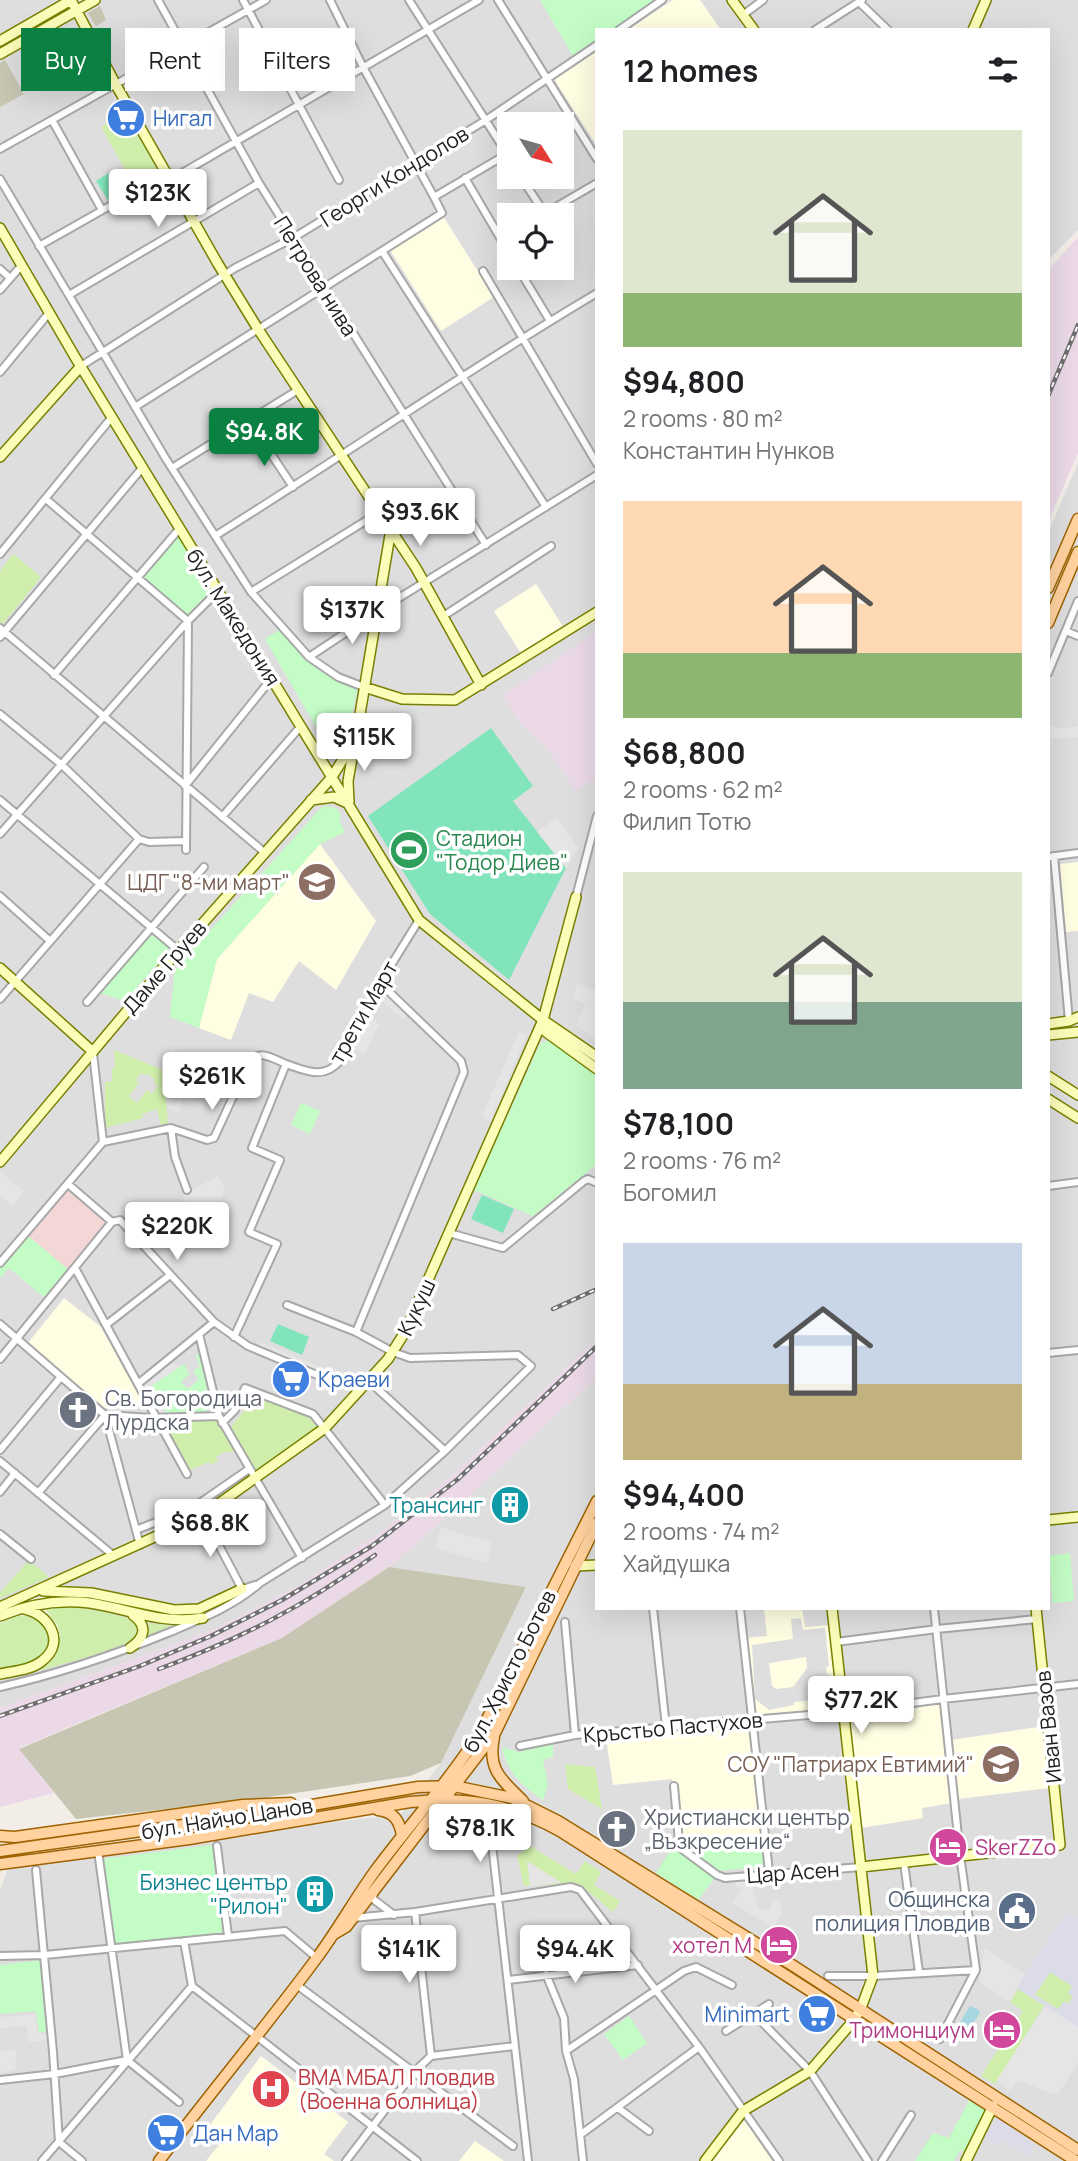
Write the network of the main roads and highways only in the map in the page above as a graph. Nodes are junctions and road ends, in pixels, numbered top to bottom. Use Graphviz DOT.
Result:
graph roads {
  1 [pos="1078,519"];
  2 [pos="1078,552"];
  3 [pos="1050,583"];
  4 [pos="1050,617"];
  5 [pos="595,1505"];
  6 [pos="595,1532"];
  7 [pos="563,1565"];
  8 [pos="575,1566"];
  9 [pos="495,1733"];
  10 [pos="441,1786"];
  11 [pos="454,1787"];
  12 [pos="429,1800"];
  13 [pos="443,1800"];
  14 [pos="326,1802"];
  15 [pos="526,1804"];
  16 [pos="371,1809"];
  17 [pos="402,1835"];
  18 [pos="0,1836"];
  19 [pos="0,1851"];
  20 [pos="1,1865"];
  21 [pos="334,1934"];
  22 [pos="1078,2150"];
  23 [pos="159,2161"];
  24 [pos="1076,2161"];
  1 -- 3 [label="main road"];
  2 -- 4 [label="main road"];
  5 -- 7 [label="main road, бул. Христо Ботев"];
  6 -- 8 [label="main road, бул. Христо Ботев"];
  7 -- 8 [label="main road"];
  7 -- 10 [label="main road, бул. Христо Ботев"];
  8 -- 9 [label="main road, бул. Христо Ботев"];
  9 -- 11 [label="main road, бул. Христо Ботев"];
  9 -- 15 [label="main road"];
  10 -- 11 [label="main road, бул. Найчо Цанов"];
  10 -- 12 [label="main road, бул. Христо Ботев"];
  10 -- 14 [label="main road, бул. Найчо Цанов"];
  11 -- 13 [label="main road, бул. Христо Ботев"];
  11 -- 15 [label="main road, бул. Найчо Цанов"];
  12 -- 13 [label="main road, бул. Найчо Цанов"];
  12 -- 16 [label="main road, бул. Найчо Цанов"];
  12 -- 17 [label="main road, бул. Христо Ботев"];
  13 -- 21 [label="main road, бул. Христо Ботев"];
  13 -- 24 [label="main road, бул. Найчо Цанов"];
  14 -- 18 [label="main road"];
  14 -- 19 [label="main road, бул. Найчо Цанов"];
  15 -- 22 [label="main road"];
  16 -- 17 [label="main road"];
  16 -- 20 [label="main road, бул. Найчо Цанов"];
  17 -- 21 [label="main road, бул. Христо Ботев"];
  21 -- 23 [label="main road, бул. Христо Ботев"];
}
